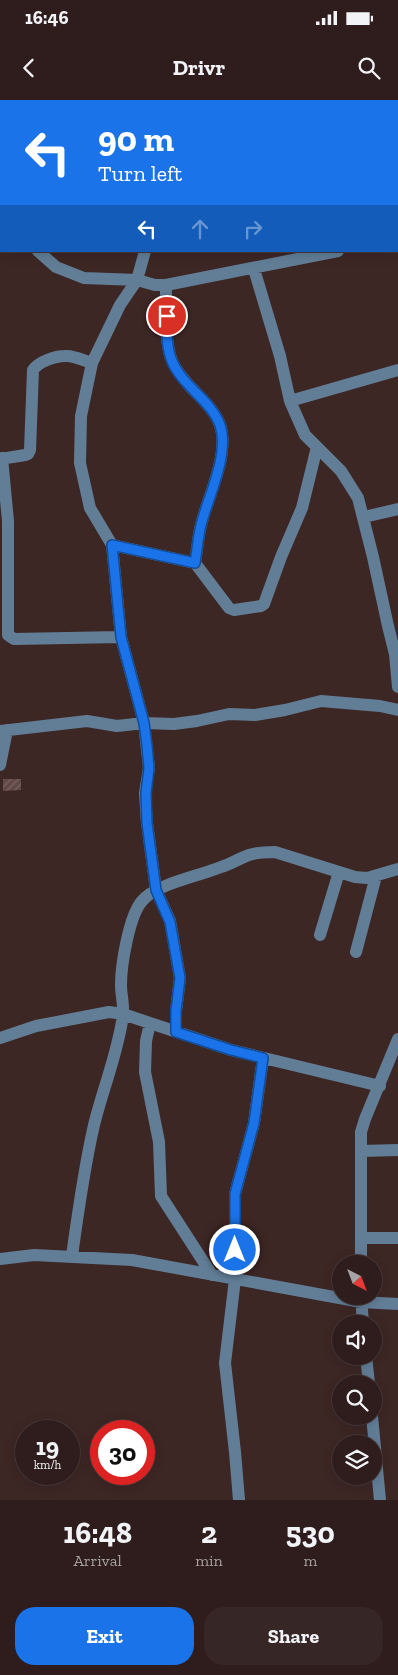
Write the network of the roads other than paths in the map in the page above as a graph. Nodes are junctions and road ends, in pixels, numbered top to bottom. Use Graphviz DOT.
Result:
graph roads {
  1 [pos="39,252"];
  2 [pos="145,252"];
  3 [pos="333,252"];
  4 [pos="254,268"];
  5 [pos="137,280"];
  6 [pos="166,285"];
  7 [pos="92,363"];
  8 [pos="398,370"];
  9 [pos="290,401"];
  10 [pos="318,447"];
  11 [pos="1,459"];
  12 [pos="398,509"];
  13 [pos="364,517"];
  14 [pos="112,545"];
  15 [pos="195,563"];
  16 [pos="393,625"];
  17 [pos="121,637"];
  18 [pos="398,687"];
  19 [pos="398,710"];
  20 [pos="144,723"];
  21 [pos="4,730"];
  22 [pos="0,765"];
  23 [pos="398,869"];
  24 [pos="340,872"];
  25 [pos="376,876"];
  26 [pos="156,890"];
  27 [pos="320,935"];
  28 [pos="356,952"];
  29 [pos="123,1014"];
  30 [pos="150,1023"];
  31 [pos="176,1032"];
  32 [pos="0,1038"];
  33 [pos="398,1039"];
  34 [pos="263,1058"];
  35 [pos="380,1086"];
  36 [pos="398,1150"];
  37 [pos="362,1152"];
  38 [pos="361,1238"];
  39 [pos="398,1238"];
  40 [pos="361,1255"];
  41 [pos="72,1256"];
  42 [pos="0,1259"];
  43 [pos="212,1275"];
  44 [pos="235,1279"];
  45 [pos="332,1294"];
  46 [pos="382,1302"];
  47 [pos="398,1304"];
  48 [pos="373,1425"];
  49 [pos="239,1500"];
  50 [pos="380,1500"];
  1 -- 5 [label="street"];
  2 -- 5 [label="street"];
  3 -- 4 [label="street"];
  4 -- 6 [label="street"];
  4 -- 9 [label="street"];
  5 -- 6 [label="street"];
  5 -- 7 [label="street"];
  6 -- 15 [label="street"];
  7 -- 11 [label="street"];
  7 -- 14 [label="street"];
  8 -- 9 [label="street"];
  9 -- 10 [label="street"];
  10 -- 13 [label="street"];
  10 -- 15 [label="street"];
  11 -- 17 [label="street"];
  12 -- 13 [label="street"];
  13 -- 16 [label="street"];
  14 -- 15 [label="street"];
  14 -- 17 [label="street"];
  16 -- 18 [label="street"];
  17 -- 20 [label="street"];
  19 -- 20 [label="street"];
  20 -- 21 [label="street"];
  20 -- 26 [label="street"];
  21 -- 22 [label="street"];
  23 -- 25 [label="street"];
  24 -- 25 [label="street"];
  24 -- 26 [label="street"];
  24 -- 27 [label="street"];
  25 -- 28 [label="street"];
  26 -- 29 [label="street"];
  26 -- 31 [label="street"];
  29 -- 30 [label="street"];
  29 -- 32 [label="street"];
  29 -- 41 [label="street"];
  30 -- 31 [label="street"];
  30 -- 43 [label="street"];
  31 -- 34 [label="street"];
  33 -- 35 [label="street"];
  34 -- 35 [label="street"];
  34 -- 44 [label="street"];
  35 -- 37 [label="street"];
  36 -- 37 [label="street"];
  37 -- 38 [label="street"];
  38 -- 39 [label="street"];
  38 -- 40 [label="street"];
  41 -- 42 [label="street"];
  41 -- 43 [label="street"];
  43 -- 44 [label="street"];
  44 -- 45 [label="street"];
  44 -- 49 [label="street"];
  46 -- 47 [label="street"];
  48 -- 50 [label="street"];
}
